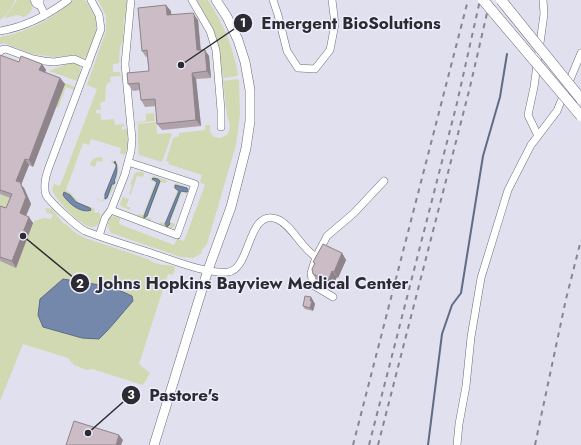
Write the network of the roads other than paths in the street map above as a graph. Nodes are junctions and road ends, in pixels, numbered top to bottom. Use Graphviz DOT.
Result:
graph roads {
  1 [pos="34,0"];
  2 [pos="68,0"];
  3 [pos="91,0"];
  4 [pos="131,0"];
  5 [pos="192,0"];
  6 [pos="216,0"];
  7 [pos="273,0"];
  8 [pos="332,0"];
  9 [pos="483,0"];
  10 [pos="501,0"];
  11 [pos="543,0"];
  12 [pos="40,3"];
  13 [pos="45,14"];
  14 [pos="0,31"];
  15 [pos="0,52"];
  16 [pos="581,53"];
  17 [pos="554,64"];
  18 [pos="88,65"];
  19 [pos="581,92"];
  20 [pos="581,99"];
  21 [pos="581,116"];
  22 [pos="221,127"];
  23 [pos="538,136"];
  24 [pos="128,162"];
  25 [pos="384,181"];
  26 [pos="111,210"];
  27 [pos="99,236"];
  28 [pos="316,257"];
  29 [pos="208,270"];
  30 [pos="333,297"];
  31 [pos="154,445"];
  32 [pos="457,445"];
  1 -- 12 [label="street"];
  2 -- 13 [label="street"];
  3 -- 18 [label="street"];
  4 -- 24 [label="street"];
  5 -- 22 [label="street"];
  6 -- 29 [label="main road"];
  7 -- 8 [label="street"];
  9 -- 21 [label="highway, bridge"];
  10 -- 17 [label="highway, bridge"];
  11 -- 23 [label="street"];
  12 -- 13 [label="street"];
  13 -- 14 [label="street"];
  15 -- 18 [label="street"];
  16 -- 23 [label="street"];
  17 -- 19 [label="highway, bridge"];
  17 -- 20 [label="highway, bridge"];
  18 -- 27 [label="street"];
  23 -- 32 [label="street"];
  24 -- 26 [label="street"];
  24 -- 26 [label="street"];
  25 -- 28 [label="street"];
  26 -- 27 [label="street"];
  27 -- 29 [label="street"];
  28 -- 29 [label="street"];
  28 -- 30 [label="street"];
  29 -- 31 [label="main road"];
}
